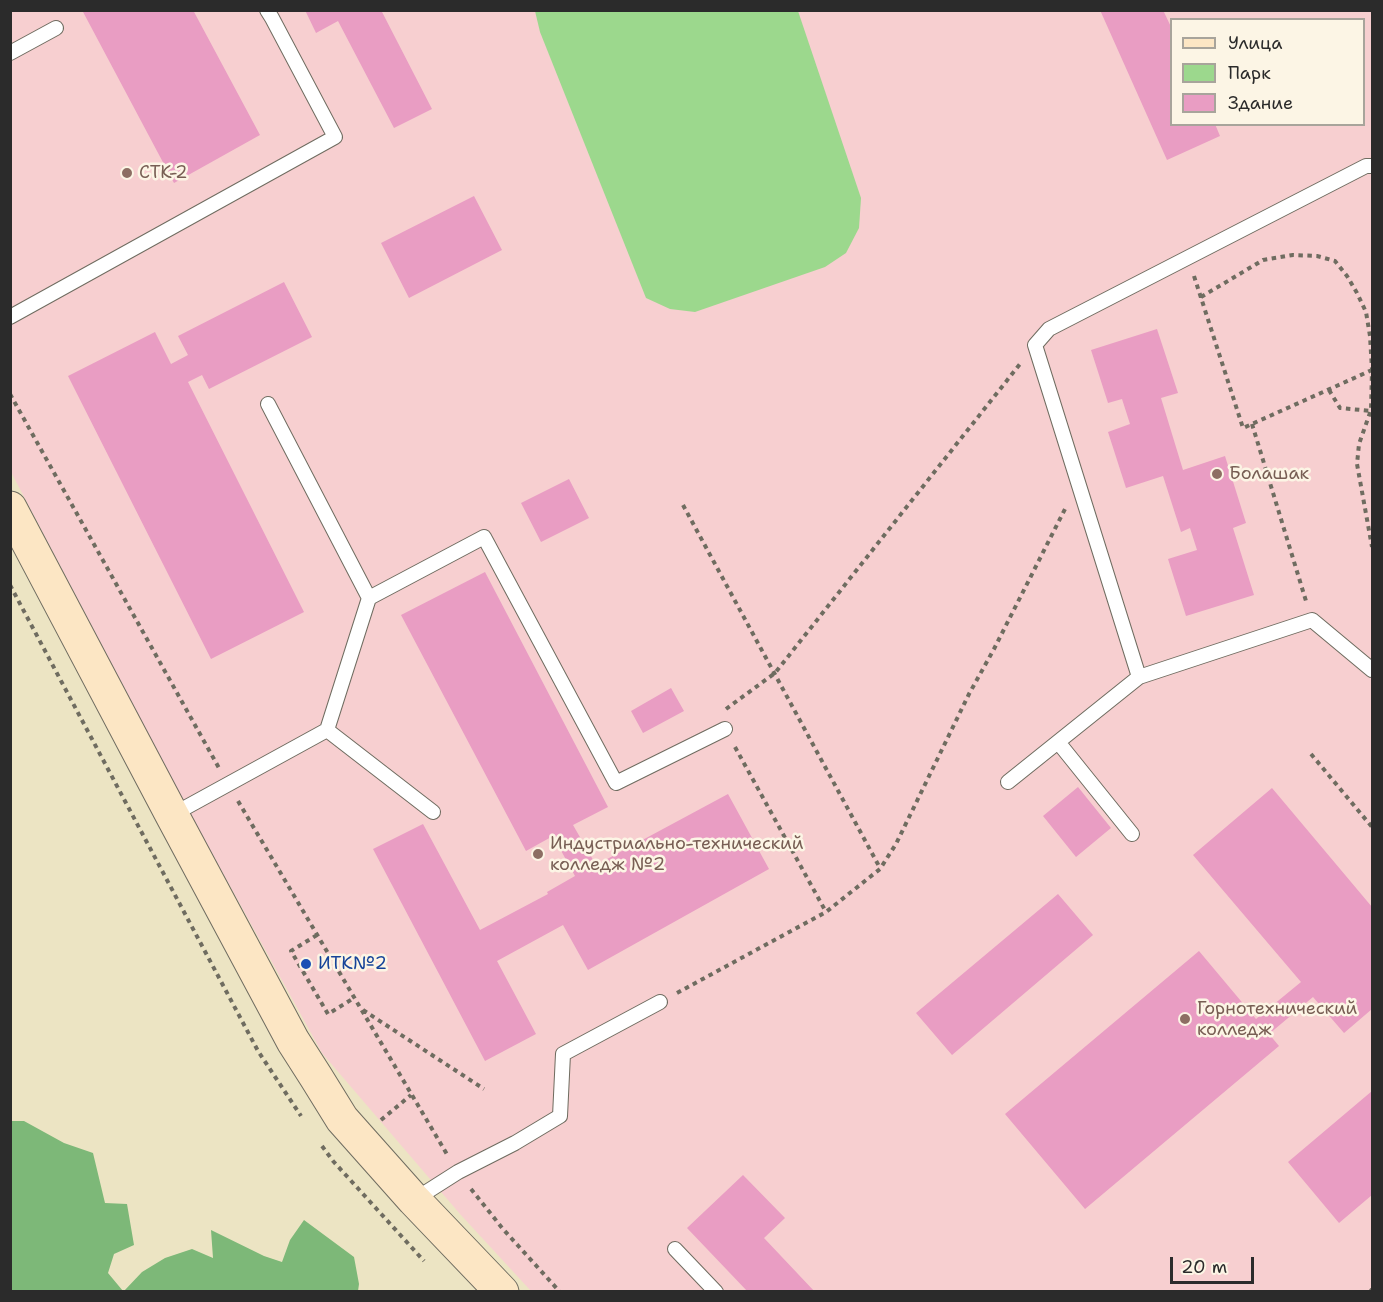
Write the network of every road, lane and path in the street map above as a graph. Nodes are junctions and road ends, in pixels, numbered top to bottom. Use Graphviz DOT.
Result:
graph roads {
  1 [pos="267,10"];
  2 [pos="56,28"];
  3 [pos="10,53"];
  4 [pos="1372,166"];
  5 [pos="1188,258"];
  6 [pos="1201,297"];
  7 [pos="10,317"];
  8 [pos="1035,345"];
  9 [pos="1372,370"];
  10 [pos="1329,390"];
  11 [pos="10,394"];
  12 [pos="268,404"];
  13 [pos="1372,410"];
  14 [pos="1252,424"];
  15 [pos="1078,483"];
  16 [pos="683,505"];
  17 [pos="10,508"];
  18 [pos="1372,547"];
  19 [pos="369,598"];
  20 [pos="1312,620"];
  21 [pos="1372,670"];
  22 [pos="775,673"];
  23 [pos="1139,677"];
  24 [pos="725,729"];
  25 [pos="327,730"];
  26 [pos="1058,742"];
  27 [pos="1311,754"];
  28 [pos="1008,782"];
  29 [pos="228,784"];
  30 [pos="433,812"];
  31 [pos="172,815"];
  32 [pos="1372,827"];
  33 [pos="1132,834"];
  34 [pos="880,869"];
  35 [pos="826,912"];
  36 [pos="317,935"];
  37 [pos="355,998"];
  38 [pos="660,1002"];
  39 [pos="362,1010"];
  40 [pos="484,1089"];
  41 [pos="458,1172"];
  42 [pos="414,1200"];
  43 [pos="675,1249"];
  44 [pos="502,1292"];
  45 [pos="560,1292"];
  46 [pos="716,1292"];
  1 -- 7 [label="lane"];
  2 -- 3 [label="lane"];
  4 -- 5 [label="lane"];
  5 -- 6 [label="path"];
  5 -- 8 [label="lane"];
  6 -- 9 [label="path"];
  6 -- 14 [label="path"];
  8 -- 15 [label="lane"];
  8 -- 22 [label="path"];
  9 -- 10 [label="path"];
  9 -- 13 [label="path"];
  10 -- 13 [label="path"];
  10 -- 14 [label="path"];
  11 -- 29 [label="path"];
  12 -- 19 [label="lane"];
  13 -- 18 [label="path"];
  14 -- 20 [label="path"];
  15 -- 23 [label="lane"];
  15 -- 34 [label="path"];
  16 -- 22 [label="path"];
  17 -- 31 [label="street"];
  19 -- 24 [label="lane"];
  19 -- 25 [label="lane"];
  20 -- 21 [label="lane"];
  20 -- 23 [label="lane"];
  22 -- 24 [label="path"];
  22 -- 34 [label="path"];
  23 -- 26 [label="lane"];
  24 -- 35 [label="path"];
  25 -- 29 [label="lane"];
  25 -- 30 [label="lane"];
  26 -- 28 [label="lane"];
  26 -- 33 [label="lane"];
  27 -- 32 [label="path"];
  29 -- 31 [label="lane"];
  29 -- 36 [label="path"];
  31 -- 42 [label="street"];
  34 -- 35 [label="path"];
  35 -- 38 [label="path"];
  36 -- 37 [label="path"];
  36 -- 37 [label="path"];
  37 -- 39 [label="path"];
  38 -- 41 [label="lane"];
  39 -- 40 [label="path"];
  39 -- 41 [label="path"];
  41 -- 42 [label="lane"];
  41 -- 45 [label="path"];
  42 -- 44 [label="street"];
  43 -- 46 [label="lane"];
}
